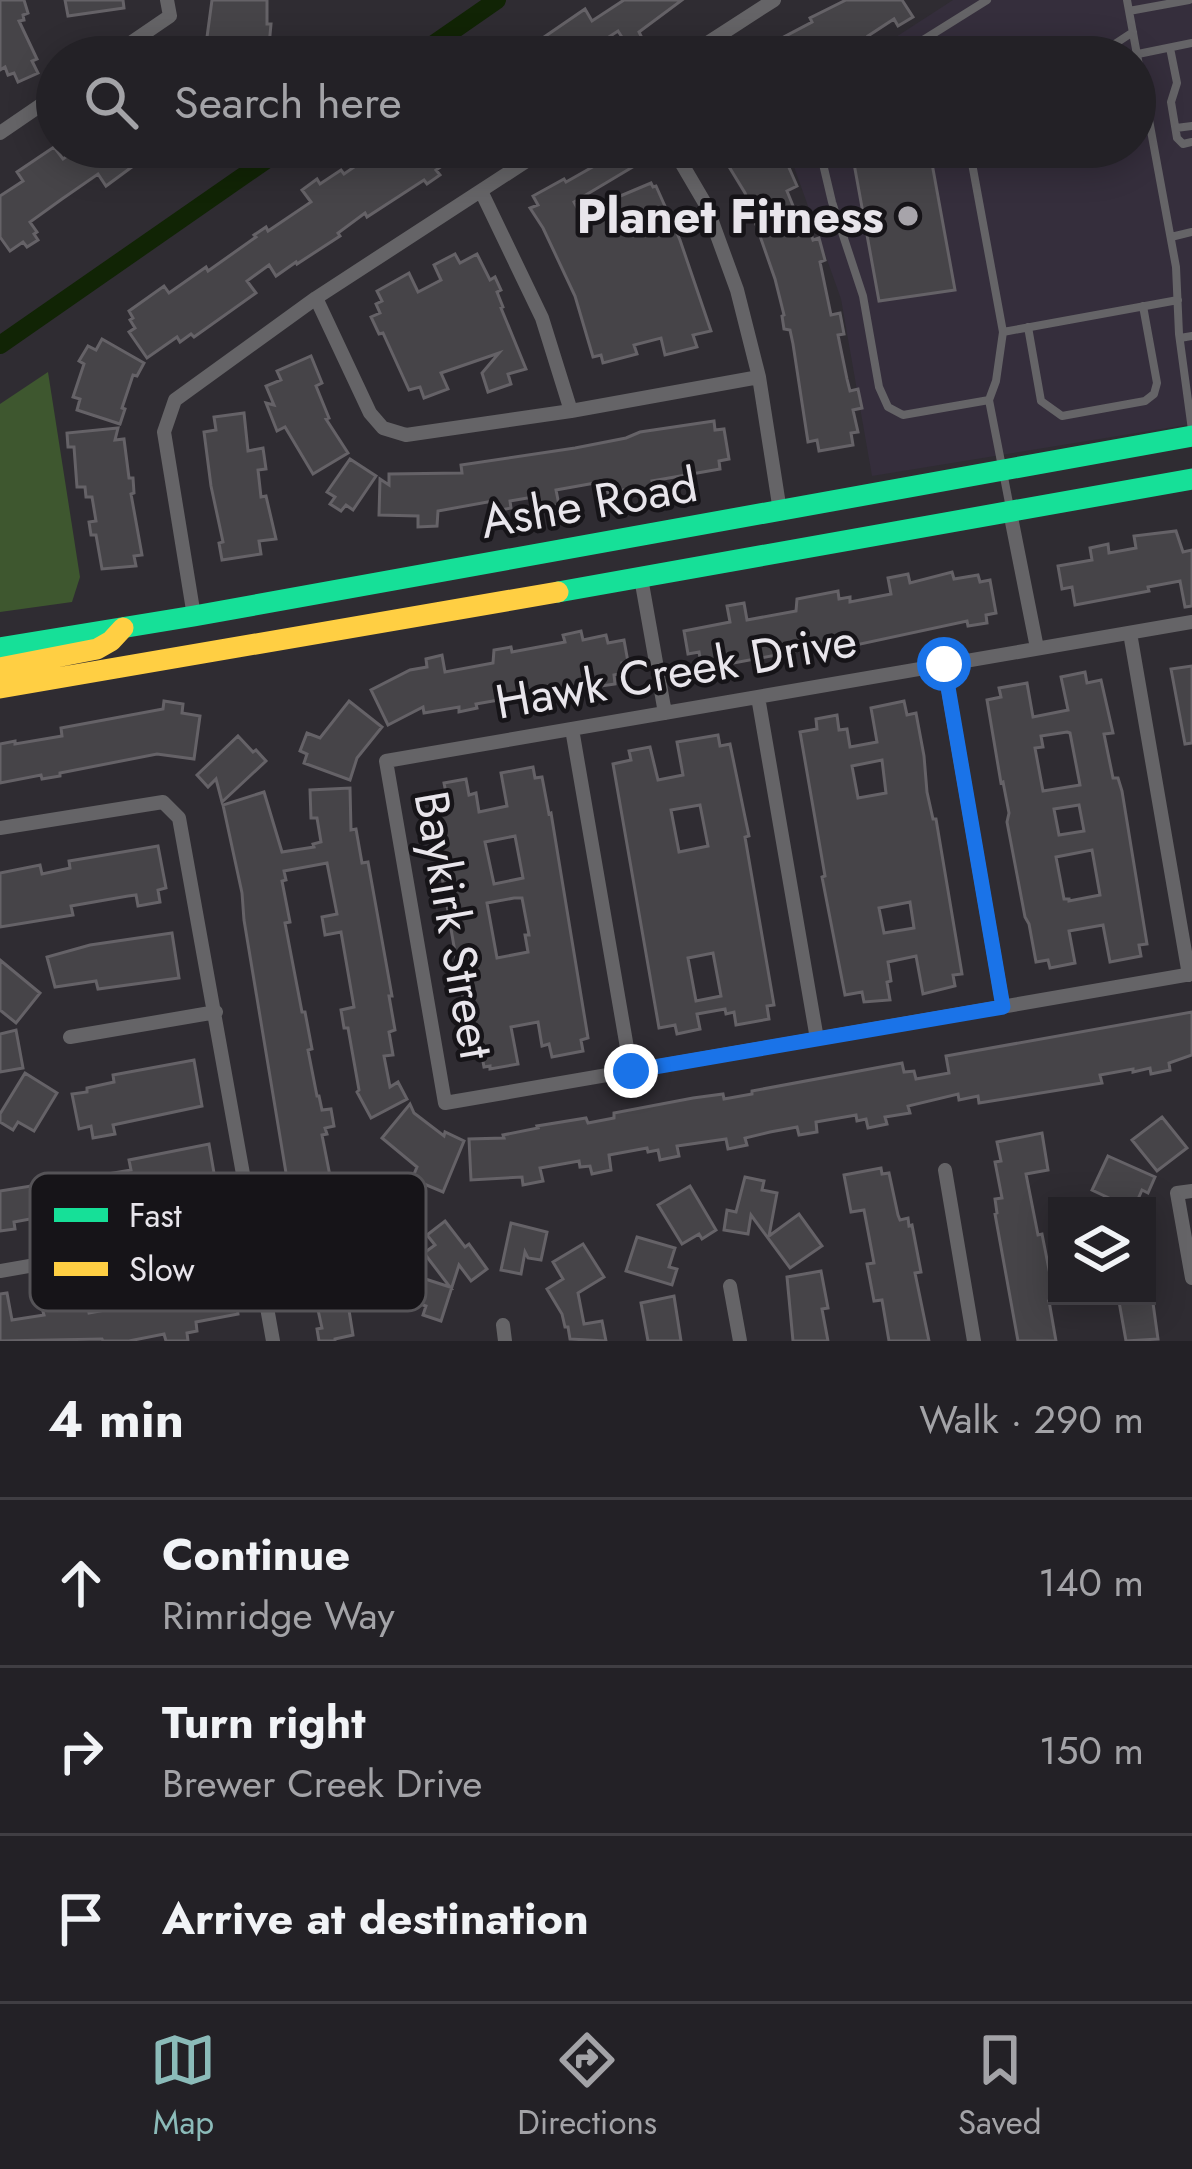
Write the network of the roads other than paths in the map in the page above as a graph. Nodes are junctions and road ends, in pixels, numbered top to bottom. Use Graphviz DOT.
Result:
graph roads {
  1 [pos="774,0"];
  2 [pos="987,0"];
  3 [pos="1189,0"];
  4 [pos="1128,5"];
  5 [pos="169,8"];
  6 [pos="1133,32"];
  7 [pos="135,36"];
  8 [pos="718,36"];
  9 [pos="930,36"];
  10 [pos="1127,36"];
  11 [pos="1134,36"];
  12 [pos="1192,44"];
  13 [pos="1170,48"];
  14 [pos="1156,51"];
  15 [pos="1192,80"];
  16 [pos="1177,83"];
  17 [pos="36,108"];
  18 [pos="1192,126"];
  19 [pos="1176,128"];
  20 [pos="0,133"];
  21 [pos="1192,142"];
  22 [pos="1156,155"];
  23 [pos="516,168"];
  24 [pos="684,168"];
  25 [pos="824,168"];
  26 [pos="973,168"];
  27 [pos="481,191"];
  28 [pos="1192,232"];
  29 [pos="1171,237"];
  30 [pos="316,298"];
  31 [pos="1178,300"];
  32 [pos="1143,306"];
  33 [pos="1028,327"];
  34 [pos="1003,332"];
  35 [pos="1192,335"];
  36 [pos="1180,338"];
  37 [pos="759,377"];
  38 [pos="989,400"];
  39 [pos="571,411"];
  40 [pos="1192,433"];
  41 [pos="1003,471"];
  42 [pos="1192,478"];
  43 [pos="780,511"];
  44 [pos="1010,512"];
  45 [pos="641,578"];
  46 [pos="194,616"];
  47 [pos="1192,622"];
  48 [pos="124,627"];
  49 [pos="1130,632"];
  50 [pos="0,648"];
  51 [pos="1037,648"];
  52 [pos="944,664"];
  53 [pos="0,668"];
  54 [pos="0,688"];
  55 [pos="758,697"];
  56 [pos="665,713"];
  57 [pos="572,729"];
  58 [pos="386,761"];
  59 [pos="0,828"];
  60 [pos="1191,975"];
  61 [pos="1003,1007"];
  62 [pos="216,1012"];
  63 [pos="70,1037"];
  64 [pos="817,1039"];
  65 [pos="631,1071"];
  66 [pos="945,1170"];
  67 [pos="244,1173"];
  68 [pos="1185,1192"];
  69 [pos="30,1266"];
  70 [pos="0,1271"];
  71 [pos="1192,1278"];
  72 [pos="730,1286"];
  73 [pos="267,1311"];
  74 [pos="272,1341"];
  75 [pos="740,1341"];
  76 [pos="974,1341"];
  1 -- 8 [label="street"];
  2 -- 9 [label="lane"];
  3 -- 4 [label="lane"];
  4 -- 6 [label="lane"];
  5 -- 7 [label="street"];
  6 -- 10 [label="lane"];
  6 -- 11 [label="lane"];
  12 -- 13 [label="lane"];
  13 -- 14 [label="lane"];
  13 -- 16 [label="lane"];
  15 -- 16 [label="lane"];
  16 -- 19 [label="lane"];
  17 -- 20 [label="street"];
  18 -- 19 [label="lane"];
  19 -- 21 [label="lane"];
  22 -- 29 [label="lane"];
  23 -- 27 [label="street"];
  24 -- 37 [label="street"];
  25 -- 38 [label="lane"];
  26 -- 34 [label="lane"];
  27 -- 30 [label="street"];
  27 -- 39 [label="street"];
  28 -- 29 [label="lane"];
  29 -- 31 [label="lane"];
  30 -- 39 [label="street"];
  30 -- 46 [label="street"];
  31 -- 32 [label="lane"];
  31 -- 36 [label="lane"];
  32 -- 33 [label="lane"];
  32 -- 33 [label="lane"];
  33 -- 34 [label="lane"];
  34 -- 38 [label="lane"];
  35 -- 36 [label="lane"];
  36 -- 40 [label="lane"];
  37 -- 39 [label="street"];
  37 -- 43 [label="street"];
  38 -- 41 [label="lane"];
  40 -- 41 [label="street, Ashe Road"];
  41 -- 43 [label="street, Ashe Road"];
  41 -- 44 [label="lane"];
  42 -- 44 [label="street, Ashe Road"];
  43 -- 46 [label="street, Ashe Road"];
  44 -- 45 [label="street, Ashe Road"];
  44 -- 51 [label="street"];
  45 -- 54 [label="street, Ashe Road"];
  45 -- 56 [label="street"];
  46 -- 48 [label="street, Ashe Road"];
  47 -- 49 [label="street, Hawk Creek Drive"];
  48 -- 50 [label="street, Ashe Road"];
  48 -- 53 [label="street"];
  49 -- 51 [label="street, Hawk Creek Drive"];
  49 -- 60 [label="street"];
  51 -- 52 [label="street, Hawk Creek Drive"];
  52 -- 55 [label="street, Hawk Creek Drive"];
  52 -- 61 [label="street"];
  55 -- 56 [label="street, Hawk Creek Drive"];
  55 -- 64 [label="street"];
  56 -- 57 [label="street, Hawk Creek Drive"];
  57 -- 58 [label="street, Hawk Creek Drive"];
  57 -- 65 [label="street"];
  58 -- 65 [label="street, Baykirk Street"];
  59 -- 62 [label="street"];
  60 -- 61 [label="street"];
  61 -- 64 [label="street"];
  62 -- 63 [label="street"];
  62 -- 67 [label="street"];
  64 -- 65 [label="street"];
  66 -- 76 [label="street"];
  68 -- 71 [label="street"];
  69 -- 70 [label="street"];
  72 -- 75 [label="street"];
  73 -- 74 [label="street"];
}
